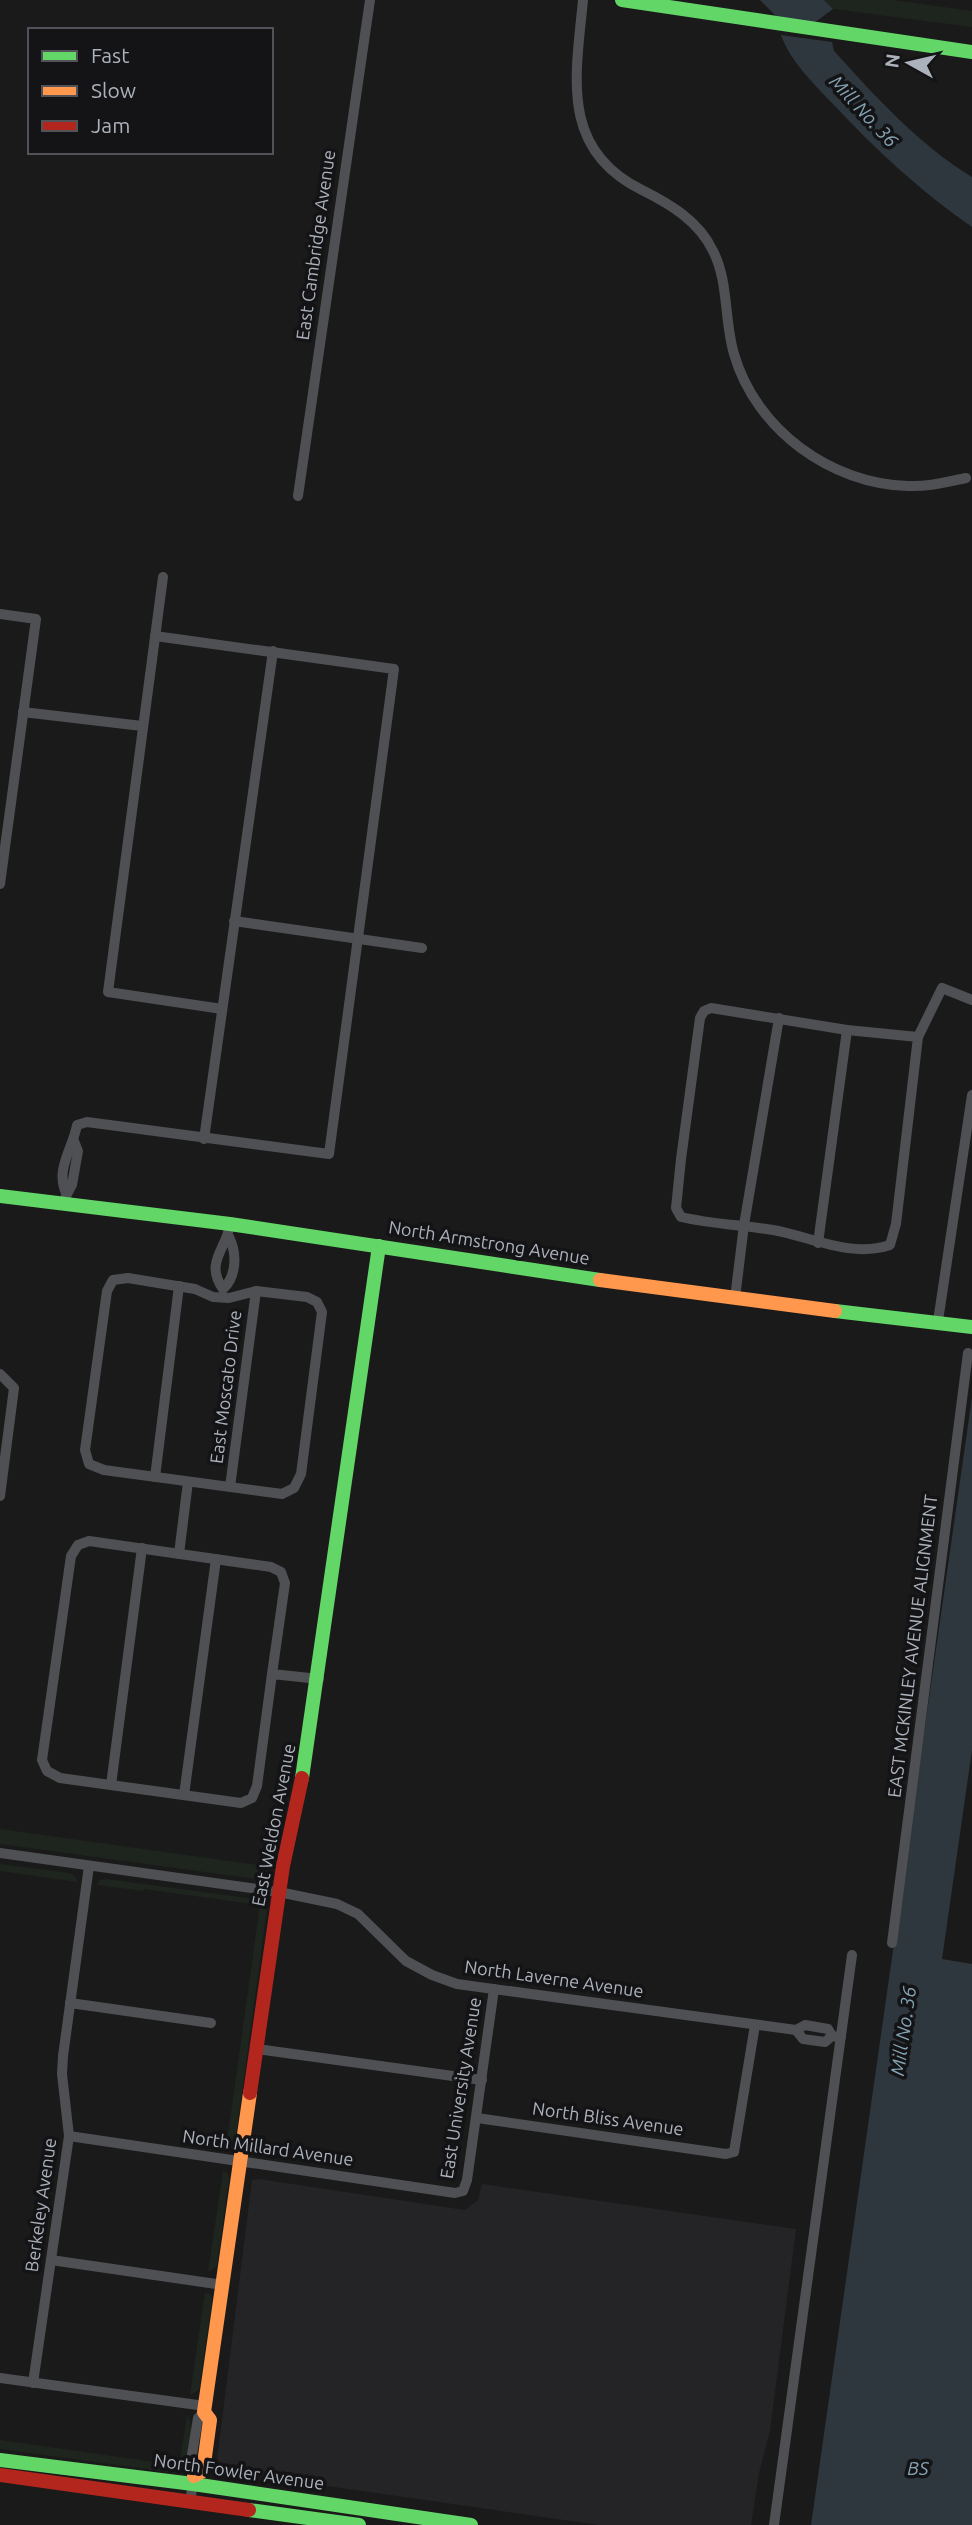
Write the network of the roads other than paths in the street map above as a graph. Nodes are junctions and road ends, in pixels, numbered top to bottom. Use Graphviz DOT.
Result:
graph roads {
  1 [pos="370,0"];
  2 [pos="583,0"];
  3 [pos="622,0"];
  4 [pos="972,51"];
  5 [pos="966,478"];
  6 [pos="298,496"];
  7 [pos="163,577"];
  8 [pos="0,614"];
  9 [pos="155,636"];
  10 [pos="273,651"];
  11 [pos="23,712"];
  12 [pos="142,726"];
  13 [pos="0,884"];
  14 [pos="234,921"];
  15 [pos="358,939"];
  16 [pos="422,948"];
  17 [pos="972,1000"];
  18 [pos="222,1009"];
  19 [pos="779,1018"];
  20 [pos="847,1030"];
  21 [pos="918,1037"];
  22 [pos="972,1095"];
  23 [pos="204,1139"];
  24 [pos="0,1196"];
  25 [pos="65,1198"];
  26 [pos="744,1225"];
  27 [pos="230,1231"];
  28 [pos="818,1243"];
  29 [pos="379,1246"];
  30 [pos="217,1268"];
  31 [pos="233,1270"];
  32 [pos="179,1286"];
  33 [pos="256,1291"];
  34 [pos="222,1293"];
  35 [pos="735,1298"];
  36 [pos="938,1321"];
  37 [pos="972,1327"];
  38 [pos="968,1353"];
  39 [pos="0,1374"];
  40 [pos="155,1477"];
  41 [pos="188,1482"];
  42 [pos="230,1487"];
  43 [pos="0,1496"];
  44 [pos="142,1548"];
  45 [pos="179,1554"];
  46 [pos="216,1559"];
  47 [pos="272,1674"];
  48 [pos="319,1679"];
  49 [pos="111,1785"];
  50 [pos="184,1795"];
  51 [pos="0,1853"];
  52 [pos="89,1866"];
  53 [pos="279,1892"];
  54 [pos="892,1943"];
  55 [pos="852,1955"];
  56 [pos="494,1989"];
  57 [pos="70,2003"];
  58 [pos="211,2023"];
  59 [pos="755,2025"];
  60 [pos="836,2037"];
  61 [pos="257,2049"];
  62 [pos="482,2080"];
  63 [pos="477,2118"];
  64 [pos="69,2136"];
  65 [pos="241,2161"];
  66 [pos="463,2191"];
  67 [pos="51,2260"];
  68 [pos="223,2285"];
  69 [pos="0,2378"];
  70 [pos="33,2382"];
  71 [pos="204,2409"];
  72 [pos="0,2460"];
  73 [pos="0,2476"];
  74 [pos="194,2480"];
  75 [pos="190,2502"];
  76 [pos="359,2525"];
  77 [pos="471,2525"];
  78 [pos="774,2525"];
  1 -- 6 [label="street, East Cambridge Avenue"];
  2 -- 5 [label="street"];
  3 -- 4 [label="street"];
  7 -- 9 [label="street"];
  8 -- 11 [label="street"];
  9 -- 10 [label="street"];
  9 -- 12 [label="street"];
  10 -- 14 [label="street"];
  10 -- 15 [label="street"];
  11 -- 12 [label="street"];
  11 -- 13 [label="street"];
  12 -- 18 [label="street"];
  14 -- 15 [label="street"];
  14 -- 18 [label="street"];
  15 -- 16 [label="street"];
  15 -- 23 [label="street"];
  17 -- 21 [label="street"];
  18 -- 23 [label="street"];
  19 -- 20 [label="street"];
  19 -- 26 [label="street"];
  19 -- 26 [label="street"];
  20 -- 21 [label="street"];
  20 -- 28 [label="street"];
  21 -- 28 [label="street"];
  22 -- 36 [label="street"];
  23 -- 25 [label="street"];
  24 -- 25 [label="street, North Armstrong Avenue"];
  25 -- 27 [label="street, North Armstrong Avenue"];
  26 -- 28 [label="street"];
  26 -- 35 [label="street"];
  27 -- 29 [label="street, North Armstrong Avenue"];
  27 -- 30 [label="street"];
  27 -- 31 [label="street"];
  29 -- 35 [label="street, North Armstrong Avenue"];
  29 -- 48 [label="street, East Weldon Avenue"];
  30 -- 31 [label="street"];
  30 -- 34 [label="street"];
  31 -- 34 [label="street"];
  32 -- 34 [label="street"];
  32 -- 40 [label="street"];
  32 -- 40 [label="street"];
  33 -- 34 [label="street"];
  33 -- 42 [label="street, East Moscato Drive"];
  33 -- 42 [label="street"];
  35 -- 36 [label="street, North Armstrong Avenue"];
  36 -- 37 [label="street, North Armstrong Avenue"];
  38 -- 54 [label="street, EAST MCKINLEY AVENUE ALIGNMENT"];
  39 -- 43 [label="street"];
  40 -- 41 [label="street"];
  41 -- 42 [label="street"];
  41 -- 45 [label="street"];
  44 -- 45 [label="street"];
  44 -- 49 [label="street"];
  44 -- 49 [label="street"];
  45 -- 46 [label="street"];
  46 -- 47 [label="street"];
  46 -- 50 [label="street"];
  47 -- 48 [label="street"];
  47 -- 50 [label="street"];
  48 -- 53 [label="street, East Weldon Avenue"];
  49 -- 50 [label="street"];
  51 -- 52 [label="street, North Laverne Avenue"];
  52 -- 53 [label="street, North Laverne Avenue"];
  52 -- 57 [label="street, Berkeley Avenue"];
  53 -- 56 [label="street, North Laverne Avenue"];
  53 -- 61 [label="street, East Weldon Avenue"];
  55 -- 60 [label="street"];
  56 -- 59 [label="street, North Laverne Avenue"];
  56 -- 62 [label="street, East University Avenue"];
  57 -- 58 [label="street"];
  57 -- 64 [label="street, Berkeley Avenue"];
  59 -- 60 [label="street, North Laverne Avenue"];
  59 -- 63 [label="street, North Bliss Avenue"];
  60 -- 78 [label="street"];
  61 -- 62 [label="street"];
  61 -- 65 [label="street, East Weldon Avenue"];
  62 -- 63 [label="street, East University Avenue"];
  63 -- 66 [label="street, East University Avenue"];
  64 -- 65 [label="street, North Millard Avenue"];
  64 -- 67 [label="street, Berkeley Avenue"];
  65 -- 66 [label="street, North Millard Avenue"];
  65 -- 68 [label="street, East Weldon Avenue"];
  67 -- 68 [label="street"];
  67 -- 70 [label="street, Berkeley Avenue"];
  68 -- 71 [label="street, East Weldon Avenue"];
  69 -- 70 [label="street"];
  70 -- 71 [label="street"];
  71 -- 74 [label="street, East Weldon Avenue"];
  72 -- 74 [label="street, North Fowler Avenue"];
  73 -- 75 [label="street, North Fowler Avenue"];
  74 -- 75 [label="street, East Weldon Avenue"];
  74 -- 77 [label="street, North Fowler Avenue"];
  75 -- 76 [label="street, North Fowler Avenue"];
}
